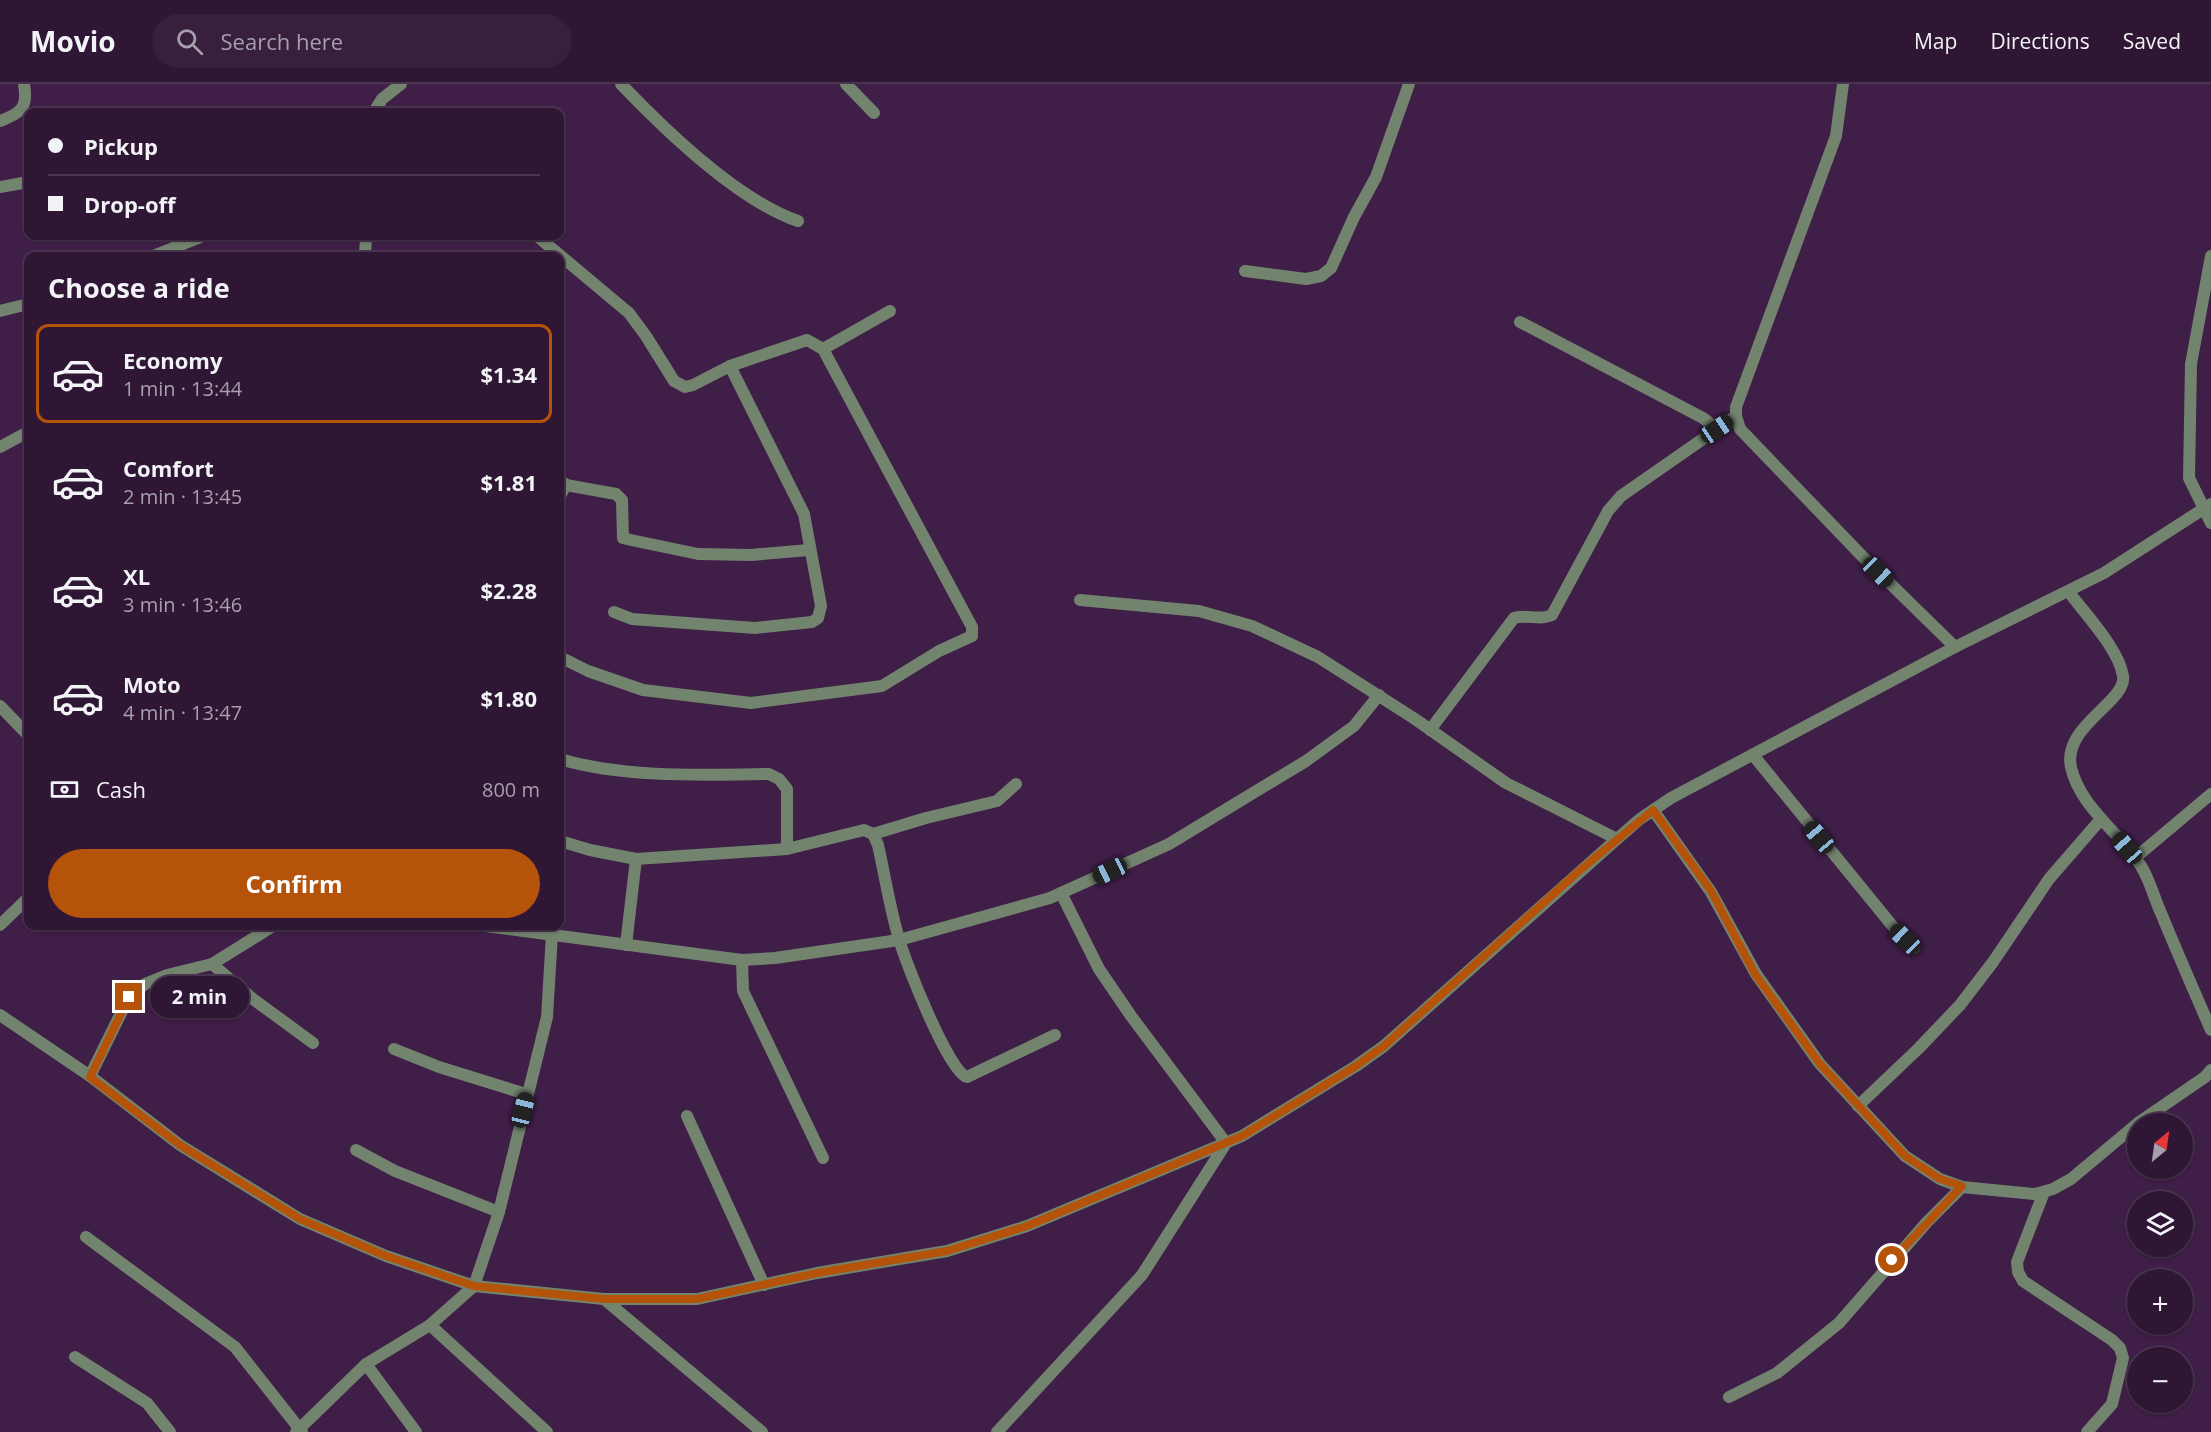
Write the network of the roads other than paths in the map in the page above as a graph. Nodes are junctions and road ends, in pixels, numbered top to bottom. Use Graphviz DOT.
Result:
graph roads {
  1 [pos="24,84"];
  2 [pos="401,84"];
  3 [pos="621,84"];
  4 [pos="846,84"];
  5 [pos="1409,84"];
  6 [pos="1843,84"];
  7 [pos="378,108"];
  8 [pos="874,113"];
  9 [pos="0,120"];
  10 [pos="24,183"];
  11 [pos="0,187"];
  12 [pos="798,221"];
  13 [pos="193,240"];
  14 [pos="542,240"];
  15 [pos="163,252"];
  16 [pos="556,252"];
  17 [pos="2211,256"];
  18 [pos="564,259"];
  19 [pos="1245,271"];
  20 [pos="2209,282"];
  21 [pos="24,305"];
  22 [pos="0,311"];
  23 [pos="890,311"];
  24 [pos="1520,322"];
  25 [pos="823,349"];
  26 [pos="730,366"];
  27 [pos="1736,416"];
  28 [pos="1717,429"];
  29 [pos="24,434"];
  30 [pos="0,447"];
  31 [pos="564,482"];
  32 [pos="2208,506"];
  33 [pos="2211,523"];
  34 [pos="809,550"];
  35 [pos="2069,592"];
  36 [pos="1080,600"];
  37 [pos="614,612"];
  38 [pos="1954,648"];
  39 [pos="564,659"];
  40 [pos="1379,695"];
  41 [pos="0,705"];
  42 [pos="1430,730"];
  43 [pos="24,731"];
  44 [pos="1753,754"];
  45 [pos="564,760"];
  46 [pos="1016,784"];
  47 [pos="2211,794"];
  48 [pos="1653,810"];
  49 [pos="2102,819"];
  50 [pos="873,834"];
  51 [pos="1617,839"];
  52 [pos="564,842"];
  53 [pos="787,849"];
  54 [pos="2135,858"];
  55 [pos="636,859"];
  56 [pos="1061,893"];
  57 [pos="24,902"];
  58 [pos="0,925"];
  59 [pos="267,930"];
  60 [pos="518,930"];
  61 [pos="552,934"];
  62 [pos="899,940"];
  63 [pos="626,945"];
  64 [pos="1914,948"];
  65 [pos="742,960"];
  66 [pos="212,964"];
  67 [pos="0,1015"];
  68 [pos="2211,1030"];
  69 [pos="1055,1035"];
  70 [pos="313,1043"];
  71 [pos="394,1049"];
  72 [pos="2211,1070"];
  73 [pos="90,1077"];
  74 [pos="526,1094"];
  75 [pos="1858,1106"];
  76 [pos="687,1116"];
  77 [pos="1226,1143"];
  78 [pos="356,1150"];
  79 [pos="823,1158"];
  80 [pos="1962,1186"];
  81 [pos="2044,1192"];
  82 [pos="499,1212"];
  83 [pos="86,1237"];
  84 [pos="764,1285"];
  85 [pos="474,1286"];
  86 [pos="604,1299"];
  87 [pos="430,1324"];
  88 [pos="75,1358"];
  89 [pos="366,1364"];
  90 [pos="1729,1397"];
  91 [pos="299,1431"];
  92 [pos="170,1432"];
  93 [pos="416,1432"];
  94 [pos="547,1432"];
  95 [pos="762,1432"];
  96 [pos="997,1432"];
  97 [pos="2087,1432"];
  1 -- 9 [label="street"];
  2 -- 7 [label="street"];
  3 -- 12 [label="street"];
  4 -- 8 [label="street"];
  5 -- 19 [label="street"];
  6 -- 27 [label="street"];
  10 -- 11 [label="street"];
  13 -- 15 [label="street"];
  14 -- 16 [label="street"];
  17 -- 20 [label="street"];
  18 -- 26 [label="street"];
  20 -- 32 [label="street"];
  21 -- 22 [label="street"];
  23 -- 25 [label="street"];
  24 -- 28 [label="street"];
  25 -- 26 [label="street"];
  25 -- 39 [label="street"];
  26 -- 34 [label="street"];
  27 -- 28 [label="street"];
  27 -- 38 [label="street"];
  28 -- 42 [label="street"];
  29 -- 30 [label="street"];
  31 -- 34 [label="street"];
  32 -- 33 [label="street"];
  32 -- 35 [label="street"];
  34 -- 37 [label="street"];
  35 -- 38 [label="street"];
  35 -- 49 [label="street"];
  36 -- 40 [label="street"];
  38 -- 44 [label="street"];
  40 -- 42 [label="street"];
  40 -- 56 [label="street"];
  41 -- 43 [label="street"];
  42 -- 51 [label="street"];
  44 -- 48 [label="street"];
  44 -- 64 [label="street"];
  45 -- 53 [label="street"];
  46 -- 50 [label="street"];
  47 -- 54 [label="street"];
  48 -- 51 [label="street"];
  48 -- 75 [label="street"];
  49 -- 54 [label="street"];
  49 -- 75 [label="street"];
  50 -- 53 [label="street"];
  50 -- 62 [label="street"];
  51 -- 77 [label="street"];
  52 -- 55 [label="street"];
  53 -- 55 [label="street"];
  54 -- 68 [label="street"];
  55 -- 63 [label="street"];
  56 -- 62 [label="street"];
  56 -- 77 [label="street"];
  57 -- 58 [label="street"];
  59 -- 66 [label="street"];
  60 -- 61 [label="street"];
  61 -- 63 [label="street"];
  61 -- 74 [label="street"];
  62 -- 65 [label="street"];
  62 -- 69 [label="street"];
  63 -- 65 [label="street"];
  65 -- 79 [label="street"];
  66 -- 70 [label="street"];
  66 -- 73 [label="street"];
  67 -- 73 [label="street"];
  71 -- 74 [label="street"];
  72 -- 81 [label="street"];
  73 -- 85 [label="street"];
  74 -- 82 [label="street"];
  75 -- 80 [label="street"];
  76 -- 84 [label="street"];
  77 -- 84 [label="street"];
  77 -- 96 [label="street"];
  78 -- 82 [label="street"];
  80 -- 81 [label="street"];
  80 -- 90 [label="street"];
  81 -- 97 [label="street"];
  82 -- 85 [label="street"];
  83 -- 91 [label="street"];
  84 -- 86 [label="street"];
  85 -- 86 [label="street"];
  85 -- 87 [label="street"];
  86 -- 95 [label="street"];
  87 -- 89 [label="street"];
  87 -- 94 [label="street"];
  88 -- 92 [label="street"];
  89 -- 91 [label="street"];
  89 -- 93 [label="street"];
}
